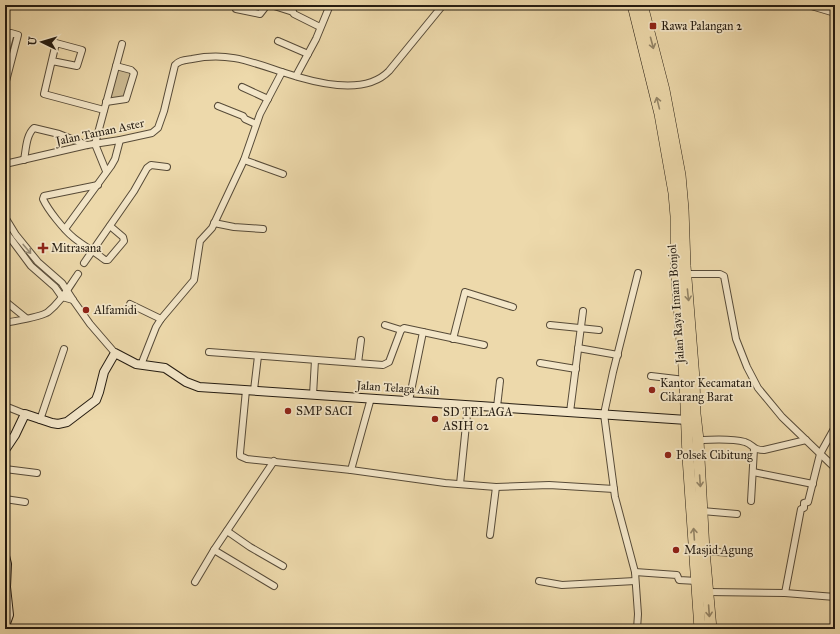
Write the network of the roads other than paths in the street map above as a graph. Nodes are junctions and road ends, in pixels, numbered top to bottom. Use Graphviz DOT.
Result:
graph roads {
  1 [pos="267,5"];
  2 [pos="271,5"];
  3 [pos="293,5"];
  4 [pos="330,5"];
  5 [pos="443,5"];
  6 [pos="633,5"];
  7 [pos="642,5"];
  8 [pos="808,5"];
  9 [pos="236,9"];
  10 [pos="293,12"];
  11 [pos="835,13"];
  12 [pos="320,27"];
  13 [pos="278,41"];
  14 [pos="122,44"];
  15 [pos="308,54"];
  16 [pos="5,55"];
  17 [pos="52,61"];
  18 [pos="116,66"];
  19 [pos="282,72"];
  20 [pos="296,76"];
  21 [pos="5,85"];
  22 [pos="242,88"];
  23 [pos="268,99"];
  24 [pos="106,102"];
  25 [pos="218,106"];
  26 [pos="104,110"];
  27 [pos="256,124"];
  28 [pos="120,140"];
  29 [pos="94,144"];
  30 [pos="87,145"];
  31 [pos="24,160"];
  32 [pos="244,160"];
  33 [pos="5,164"];
  34 [pos="167,167"];
  35 [pos="106,171"];
  36 [pos="282,174"];
  37 [pos="98,185"];
  38 [pos="5,217"];
  39 [pos="214,223"];
  40 [pos="110,226"];
  41 [pos="263,229"];
  42 [pos="65,230"];
  43 [pos="5,231"];
  44 [pos="92,250"];
  45 [pos="84,263"];
  46 [pos="682,269"];
  47 [pos="638,273"];
  48 [pos="78,274"];
  49 [pos="67,289"];
  50 [pos="62,297"];
  51 [pos="73,300"];
  52 [pos="5,301"];
  53 [pos="130,304"];
  54 [pos="514,307"];
  55 [pos="583,311"];
  56 [pos="26,318"];
  57 [pos="161,319"];
  58 [pos="5,323"];
  59 [pos="385,325"];
  60 [pos="550,325"];
  61 [pos="580,329"];
  62 [pos="401,330"];
  63 [pos="599,330"];
  64 [pos="423,332"];
  65 [pos="453,339"];
  66 [pos="361,340"];
  67 [pos="484,345"];
  68 [pos="578,348"];
  69 [pos="64,349"];
  70 [pos="209,352"];
  71 [pos="115,353"];
  72 [pos="618,355"];
  73 [pos="258,356"];
  74 [pos="315,360"];
  75 [pos="358,363"];
  76 [pos="540,363"];
  77 [pos="141,365"];
  78 [pos="576,369"];
  79 [pos="650,376"];
  80 [pos="685,380"];
  81 [pos="500,381"];
  82 [pos="250,390"];
  83 [pos="313,394"];
  84 [pos="371,398"];
  85 [pos="409,401"];
  86 [pos="468,405"];
  87 [pos="5,406"];
  88 [pos="497,407"];
  89 [pos="570,412"];
  90 [pos="25,414"];
  91 [pos="604,414"];
  92 [pos="40,420"];
  93 [pos="687,420"];
  94 [pos="835,427"];
  95 [pos="698,440"];
  96 [pos="806,440"];
  97 [pos="754,449"];
  98 [pos="5,450"];
  99 [pos="820,454"];
  100 [pos="274,461"];
  101 [pos="835,468"];
  102 [pos="5,469"];
  103 [pos="351,470"];
  104 [pos="753,472"];
  105 [pos="37,473"];
  106 [pos="460,484"];
  107 [pos="813,484"];
  108 [pos="496,487"];
  109 [pos="614,489"];
  110 [pos="5,499"];
  111 [pos="751,501"];
  112 [pos="25,502"];
  113 [pos="702,511"];
  114 [pos="737,514"];
  115 [pos="227,531"];
  116 [pos="490,535"];
  117 [pos="214,550"];
  118 [pos="704,550"];
  119 [pos="732,553"];
  120 [pos="5,556"];
  121 [pos="283,566"];
  122 [pos="635,572"];
  123 [pos="540,581"];
  124 [pos="635,581"];
  125 [pos="195,582"];
  126 [pos="274,586"];
  127 [pos="701,588"];
  128 [pos="785,593"];
  129 [pos="835,597"];
  130 [pos="6,621"];
  131 [pos="637,629"];
  132 [pos="700,629"];
  133 [pos="711,629"];
  1 -- 9 [label="street"];
  2 -- 10 [label="street"];
  3 -- 10 [label="street"];
  4 -- 12 [label="street"];
  5 -- 20 [label="street"];
  46 -- 6 [label="highway, Jalan Raya Imam Bonjol, one-way"];
  7 -- 46 [label="highway, Jalan Raya Imam Bonjol, one-way"];
  8 -- 11 [label="street"];
  10 -- 12 [label="street"];
  12 -- 15 [label="street"];
  13 -- 15 [label="street"];
  14 -- 18 [label="street"];
  15 -- 20 [label="street"];
  16 -- 21 [label="street"];
  17 -- 17 [label="street"];
  17 -- 26 [label="street"];
  18 -- 24 [label="street"];
  18 -- 24 [label="street"];
  19 -- 20 [label="street"];
  19 -- 23 [label="street"];
  19 -- 28 [label="street, Jalan Taman Aster"];
  22 -- 23 [label="street"];
  23 -- 27 [label="street"];
  24 -- 26 [label="street"];
  25 -- 27 [label="street"];
  26 -- 29 [label="street"];
  27 -- 32 [label="street"];
  28 -- 29 [label="street, Jalan Taman Aster"];
  28 -- 35 [label="street"];
  29 -- 30 [label="street, Jalan Taman Aster"];
  29 -- 35 [label="street"];
  30 -- 31 [label="street, Jalan Taman Aster"];
  30 -- 31 [label="street"];
  31 -- 33 [label="street, Jalan Taman Aster"];
  32 -- 36 [label="street"];
  32 -- 39 [label="street"];
  34 -- 40 [label="street"];
  35 -- 37 [label="street"];
  37 -- 42 [label="street"];
  37 -- 42 [label="street"];
  38 -- 49 [label="street, one-way"];
  39 -- 41 [label="street"];
  39 -- 57 [label="street"];
  40 -- 44 [label="street"];
  40 -- 44 [label="street"];
  42 -- 44 [label="street"];
  43 -- 50 [label="street"];
  44 -- 45 [label="street"];
  46 -- 80 [label="highway, Jalan Raya Imam Bonjol"];
  46 -- 95 [label="highway, Jalan Raya Imam Bonjol, one-way"];
  46 -- 96 [label="street"];
  47 -- 72 [label="street"];
  48 -- 49 [label="street"];
  49 -- 50 [label="street"];
  49 -- 51 [label="street, Jalan Telaga Asih"];
  50 -- 51 [label="street"];
  50 -- 56 [label="street"];
  51 -- 71 [label="street, Jalan Telaga Asih"];
  52 -- 56 [label="street"];
  53 -- 57 [label="street"];
  54 -- 65 [label="street"];
  55 -- 61 [label="street"];
  56 -- 58 [label="street"];
  57 -- 77 [label="street"];
  59 -- 62 [label="street"];
  60 -- 61 [label="street"];
  61 -- 63 [label="street"];
  61 -- 68 [label="street"];
  62 -- 64 [label="street"];
  62 -- 75 [label="street"];
  64 -- 65 [label="street"];
  64 -- 85 [label="street"];
  65 -- 67 [label="street"];
  66 -- 75 [label="street"];
  68 -- 72 [label="street"];
  68 -- 78 [label="street"];
  69 -- 92 [label="street"];
  70 -- 73 [label="street"];
  71 -- 77 [label="street, Jalan Telaga Asih"];
  71 -- 92 [label="street"];
  72 -- 91 [label="street"];
  73 -- 74 [label="street"];
  73 -- 82 [label="street"];
  74 -- 75 [label="street"];
  74 -- 83 [label="street"];
  76 -- 78 [label="street"];
  77 -- 82 [label="street, Jalan Telaga Asih"];
  78 -- 89 [label="street"];
  79 -- 80 [label="street"];
  80 -- 93 [label="highway, Jalan Raya Imam Bonjol"];
  81 -- 88 [label="street"];
  82 -- 83 [label="street, Jalan Telaga Asih"];
  82 -- 100 [label="street"];
  83 -- 84 [label="street, Jalan Telaga Asih"];
  84 -- 85 [label="street, Jalan Telaga Asih"];
  84 -- 103 [label="street"];
  85 -- 86 [label="street, Jalan Telaga Asih"];
  86 -- 88 [label="street, Jalan Telaga Asih"];
  86 -- 106 [label="street"];
  87 -- 90 [label="street"];
  88 -- 89 [label="street, Jalan Telaga Asih"];
  89 -- 91 [label="street, Jalan Telaga Asih"];
  90 -- 92 [label="street"];
  90 -- 98 [label="street"];
  91 -- 93 [label="street, Jalan Telaga Asih"];
  91 -- 109 [label="street"];
  127 -- 93 [label="highway, Jalan Raya Imam Bonjol, one-way"];
  94 -- 99 [label="street"];
  95 -- 97 [label="street"];
  95 -- 113 [label="highway, Jalan Raya Imam Bonjol, one-way"];
  96 -- 97 [label="street"];
  96 -- 99 [label="street"];
  97 -- 104 [label="street"];
  99 -- 101 [label="street"];
  99 -- 107 [label="street"];
  100 -- 103 [label="street"];
  100 -- 115 [label="street"];
  102 -- 105 [label="street"];
  103 -- 106 [label="street"];
  104 -- 107 [label="street"];
  104 -- 111 [label="street"];
  106 -- 108 [label="street"];
  107 -- 128 [label="street"];
  108 -- 109 [label="street"];
  108 -- 116 [label="street"];
  109 -- 122 [label="street"];
  110 -- 112 [label="street"];
  113 -- 114 [label="street"];
  113 -- 118 [label="highway, Jalan Raya Imam Bonjol"];
  115 -- 117 [label="street"];
  115 -- 121 [label="street"];
  117 -- 125 [label="street"];
  117 -- 126 [label="street"];
  118 -- 119 [label="street"];
  118 -- 127 [label="highway, Jalan Raya Imam Bonjol"];
  120 -- 130 [label="street"];
  122 -- 124 [label="street"];
  122 -- 127 [label="street"];
  123 -- 124 [label="street"];
  124 -- 131 [label="street"];
  127 -- 128 [label="street"];
  127 -- 132 [label="highway, Jalan Raya Imam Bonjol"];
  127 -- 133 [label="highway, Jalan Raya Imam Bonjol, one-way"];
  128 -- 129 [label="street"];
}
